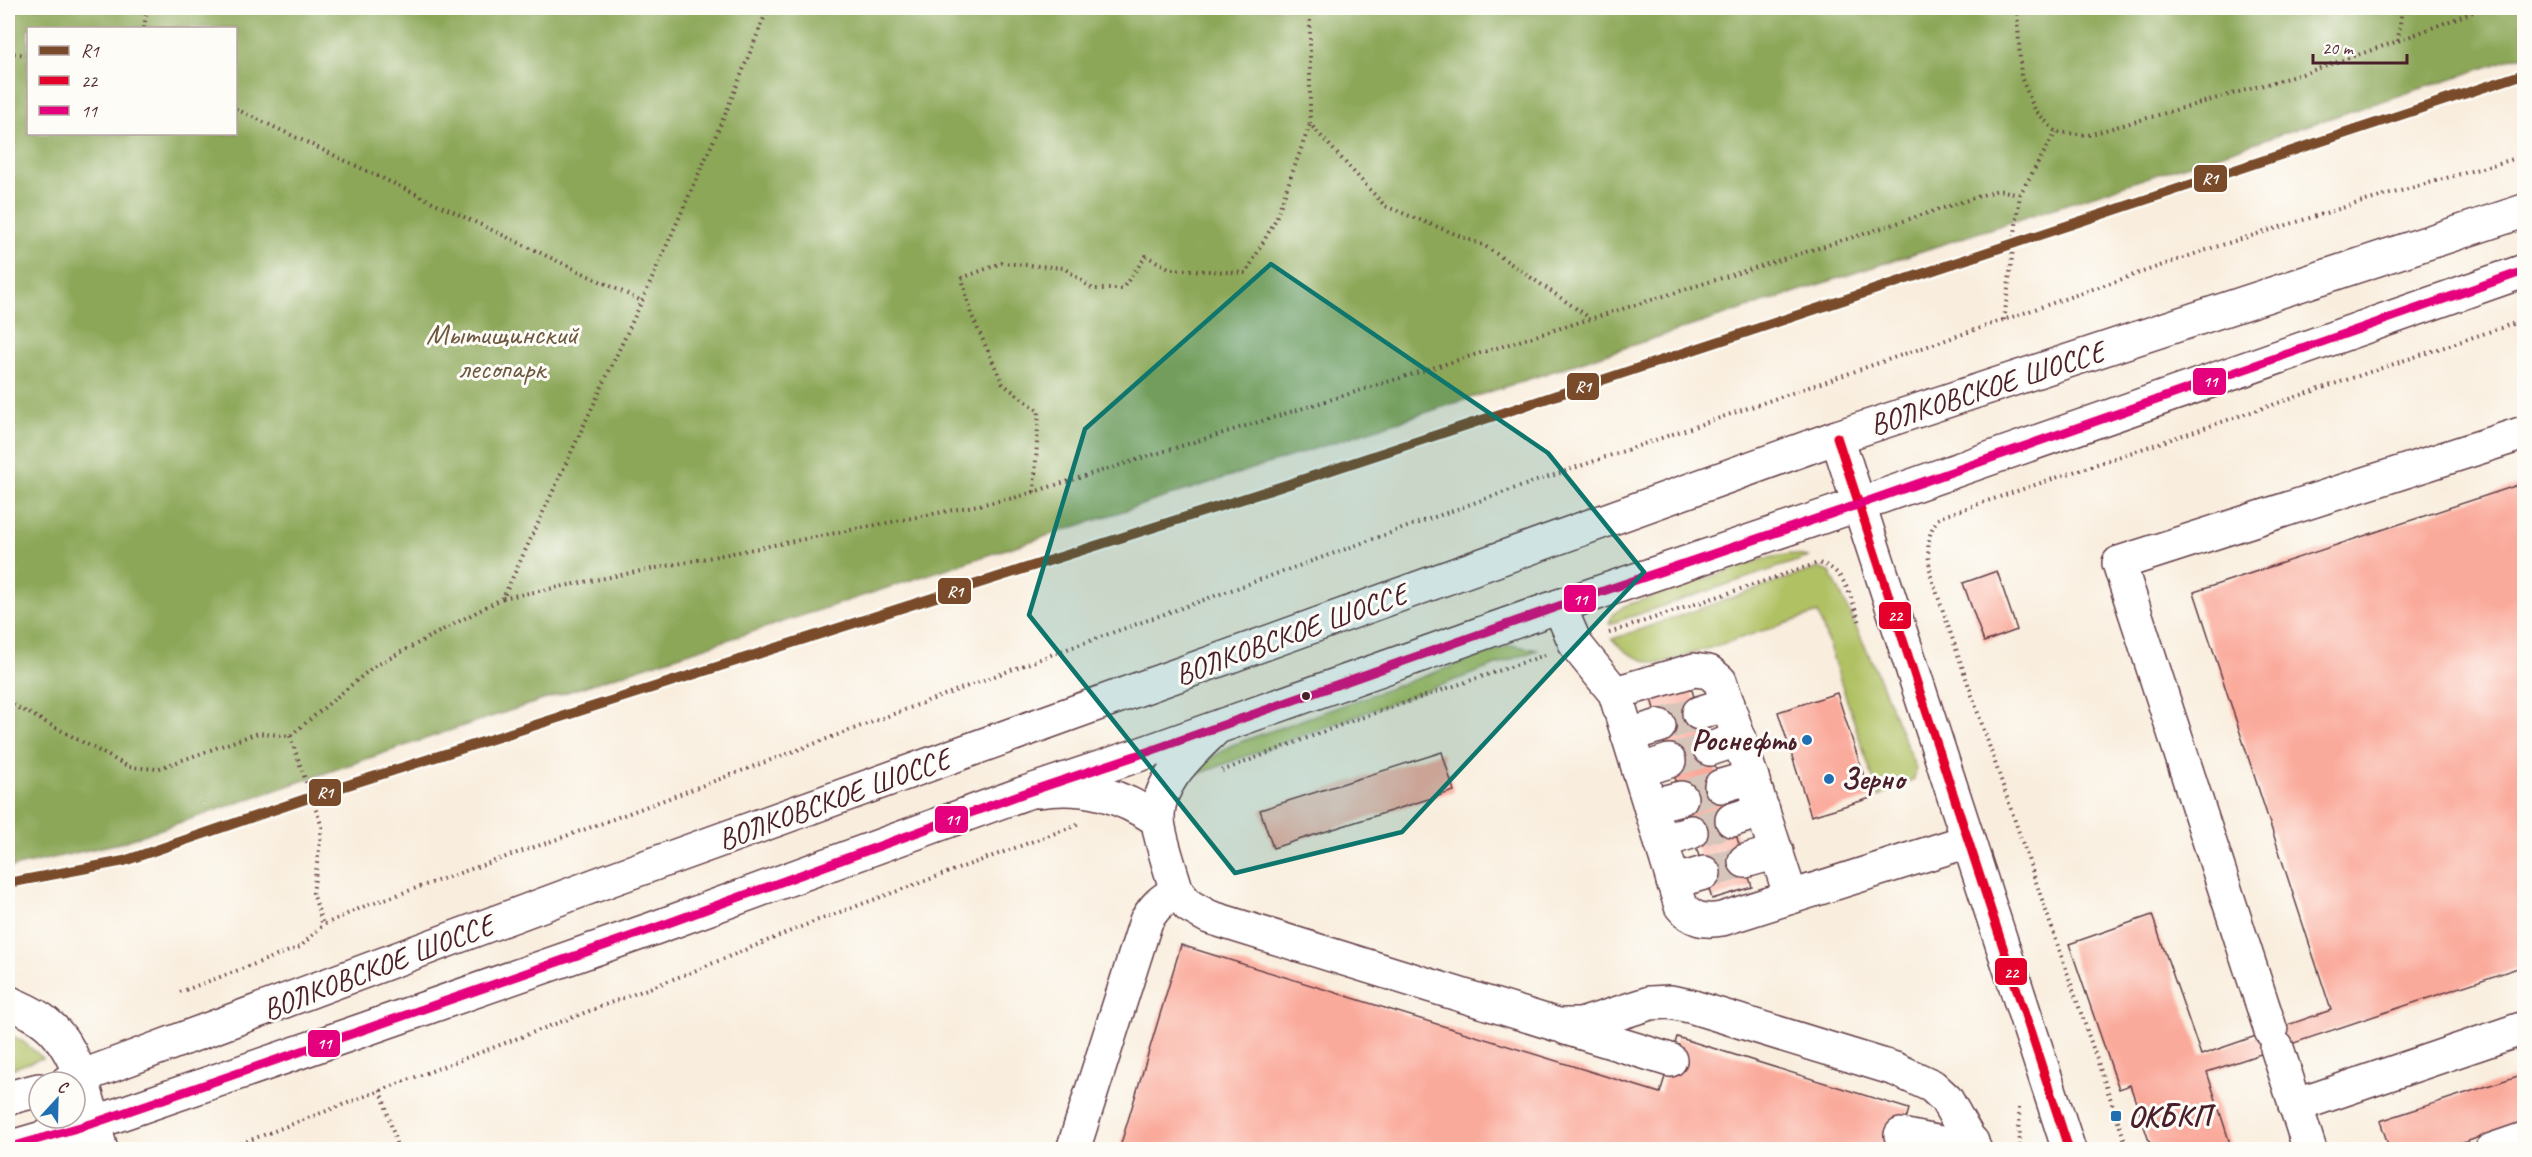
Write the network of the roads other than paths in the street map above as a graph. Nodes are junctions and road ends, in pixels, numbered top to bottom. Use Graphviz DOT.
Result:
graph roads {
  1 [pos="2524,211"];
  2 [pos="2524,271"];
  3 [pos="2524,433"];
  4 [pos="1838,437"];
  5 [pos="1860,504"];
  6 [pos="1559,606"];
  7 [pos="1615,693"];
  8 [pos="1659,726"];
  9 [pos="1215,729"];
  10 [pos="1628,735"];
  11 [pos="1669,761"];
  12 [pos="1639,771"];
  13 [pos="1752,777"];
  14 [pos="1721,786"];
  15 [pos="1022,794"];
  16 [pos="1681,798"];
  17 [pos="1650,806"];
  18 [pos="1763,810"];
  19 [pos="1146,812"];
  20 [pos="1732,820"];
  21 [pos="1692,832"];
  22 [pos="1968,841"];
  23 [pos="1661,842"];
  24 [pos="1777,852"];
  25 [pos="1745,861"];
  26 [pos="1177,892"];
  27 [pos="1791,897"];
  28 [pos="8,1002"];
  29 [pos="1558,1025"];
  30 [pos="2524,1028"];
  31 [pos="1670,1060"];
  32 [pos="73,1070"];
  33 [pos="87,1075"];
  34 [pos="27,1093"];
  35 [pos="8,1098"];
  36 [pos="2295,1106"];
  37 [pos="87,1110"];
  38 [pos="1901,1135"];
  39 [pos="98,1136"];
  40 [pos="2524,1139"];
  41 [pos="1974,1146"];
  42 [pos="8,1148"];
  43 [pos="1073,1149"];
  44 [pos="2069,1149"];
  45 [pos="2310,1149"];
  46 [pos="2492,1149"];
  1 -- 4 [label="main road, ВОЛКОВСКОЕ ШОССЕ"];
  2 -- 5 [label="main road, ВОЛКОВСКОЕ ШОССЕ"];
  3 -- 36 [label="main road"];
  4 -- 5 [label="main road"];
  4 -- 33 [label="main road, ВОЛКОВСКОЕ ШОССЕ"];
  5 -- 6 [label="main road, ВОЛКОВСКОЕ ШОССЕ"];
  5 -- 22 [label="main road"];
  6 -- 7 [label="main road"];
  6 -- 9 [label="main road, ВОЛКОВСКОЕ ШОССЕ"];
  7 -- 10 [label="main road"];
  7 -- 13 [label="main road"];
  8 -- 10 [label="main road"];
  9 -- 15 [label="main road, ВОЛКОВСКОЕ ШОССЕ"];
  9 -- 19 [label="main road"];
  10 -- 12 [label="main road"];
  11 -- 12 [label="main road"];
  12 -- 17 [label="main road"];
  13 -- 14 [label="main road"];
  13 -- 18 [label="main road"];
  15 -- 19 [label="main road"];
  15 -- 39 [label="main road, ВОЛКОВСКОЕ ШОССЕ"];
  16 -- 17 [label="main road"];
  17 -- 23 [label="main road"];
  18 -- 20 [label="main road"];
  18 -- 24 [label="main road"];
  19 -- 26 [label="main road"];
  21 -- 23 [label="main road"];
  22 -- 27 [label="main road"];
  22 -- 44 [label="main road"];
  23 -- 27 [label="main road"];
  24 -- 25 [label="main road"];
  24 -- 27 [label="main road"];
  26 -- 29 [label="main road"];
  26 -- 43 [label="main road"];
  28 -- 32 [label="main road"];
  29 -- 31 [label="main road"];
  29 -- 41 [label="main road"];
  30 -- 36 [label="main road"];
  34 -- 35 [label="main road"];
  36 -- 45 [label="main road"];
  37 -- 39 [label="main road"];
  38 -- 41 [label="main road"];
  39 -- 42 [label="main road, ВОЛКОВСКОЕ ШОССЕ"];
  40 -- 46 [label="main road"];
}
